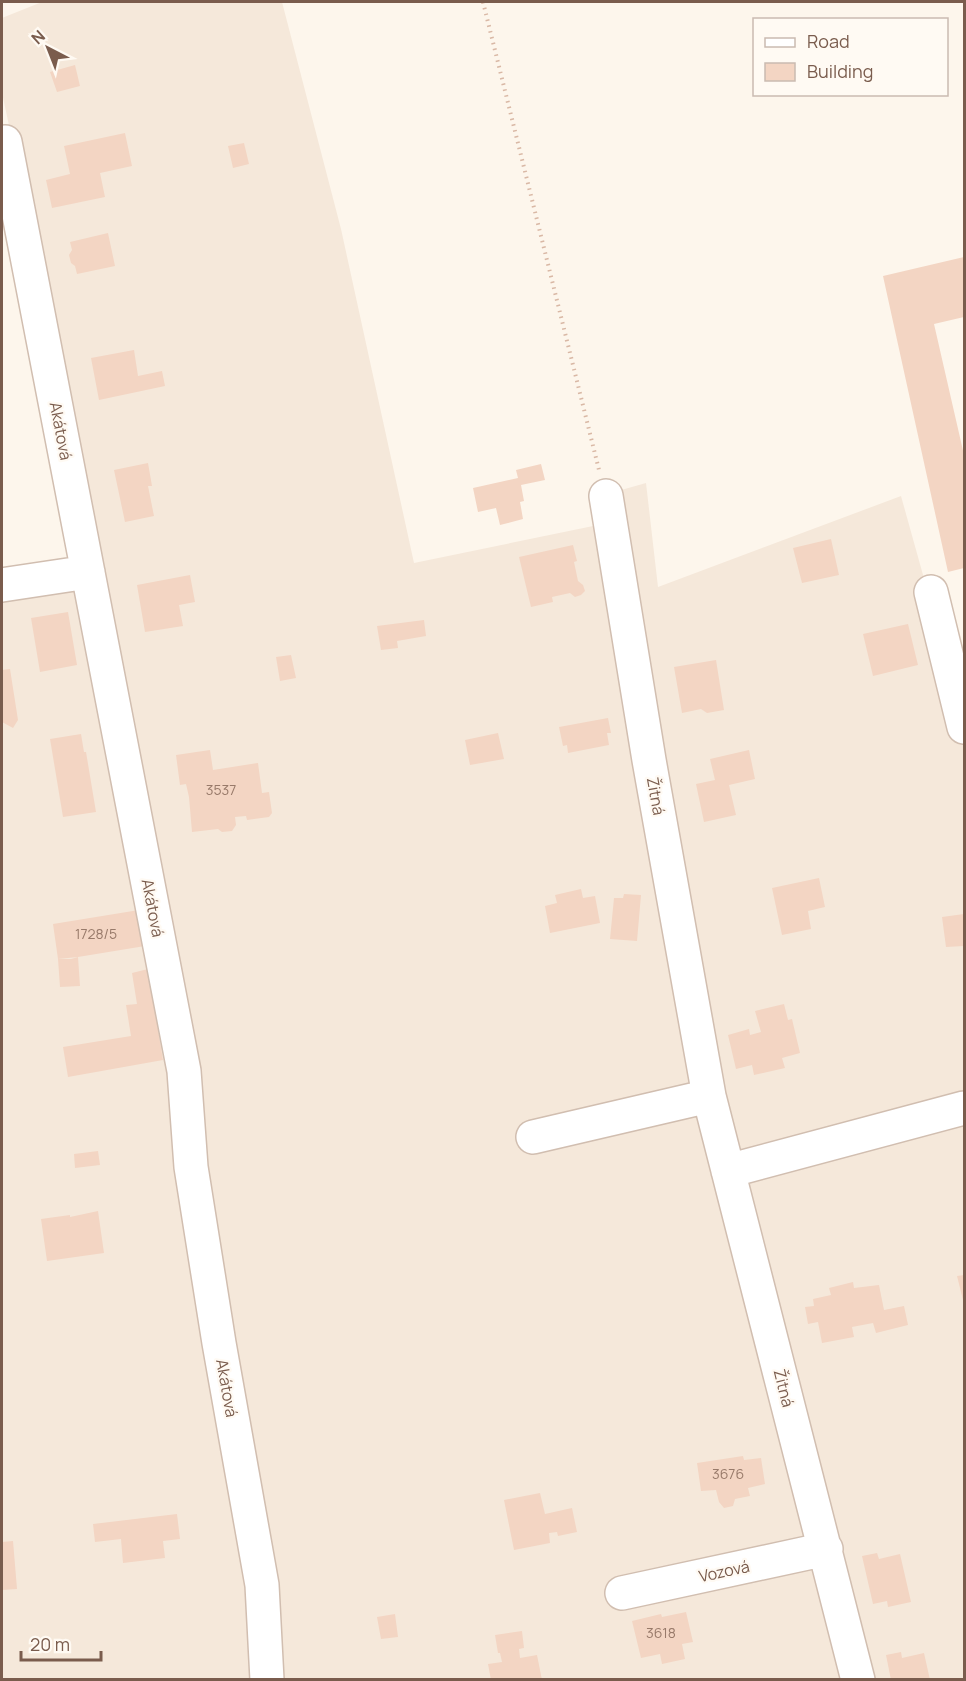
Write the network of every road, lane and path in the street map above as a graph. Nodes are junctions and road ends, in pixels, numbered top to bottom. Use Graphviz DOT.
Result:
graph roads {
  1 [pos="483,2"];
  2 [pos="5,142"];
  3 [pos="606,496"];
  4 [pos="88,572"];
  5 [pos="2,585"];
  6 [pos="931,592"];
  7 [pos="964,727"];
  8 [pos="709,1096"];
  9 [pos="964,1108"];
  10 [pos="533,1137"];
  11 [pos="728,1171"];
  12 [pos="826,1549"];
  13 [pos="622,1593"];
  14 [pos="267,1680"];
  15 [pos="858,1680"];
  1 -- 3 [label="path"];
  2 -- 4 [label="street, Akátová"];
  3 -- 8 [label="street, Žitná"];
  4 -- 5 [label="street"];
  4 -- 14 [label="street, Akátová"];
  6 -- 7 [label="street"];
  8 -- 10 [label="street"];
  8 -- 11 [label="street, Žitná"];
  9 -- 11 [label="street"];
  11 -- 12 [label="street, Žitná"];
  12 -- 13 [label="street, Vozová"];
  12 -- 15 [label="street, Žitná"];
}
